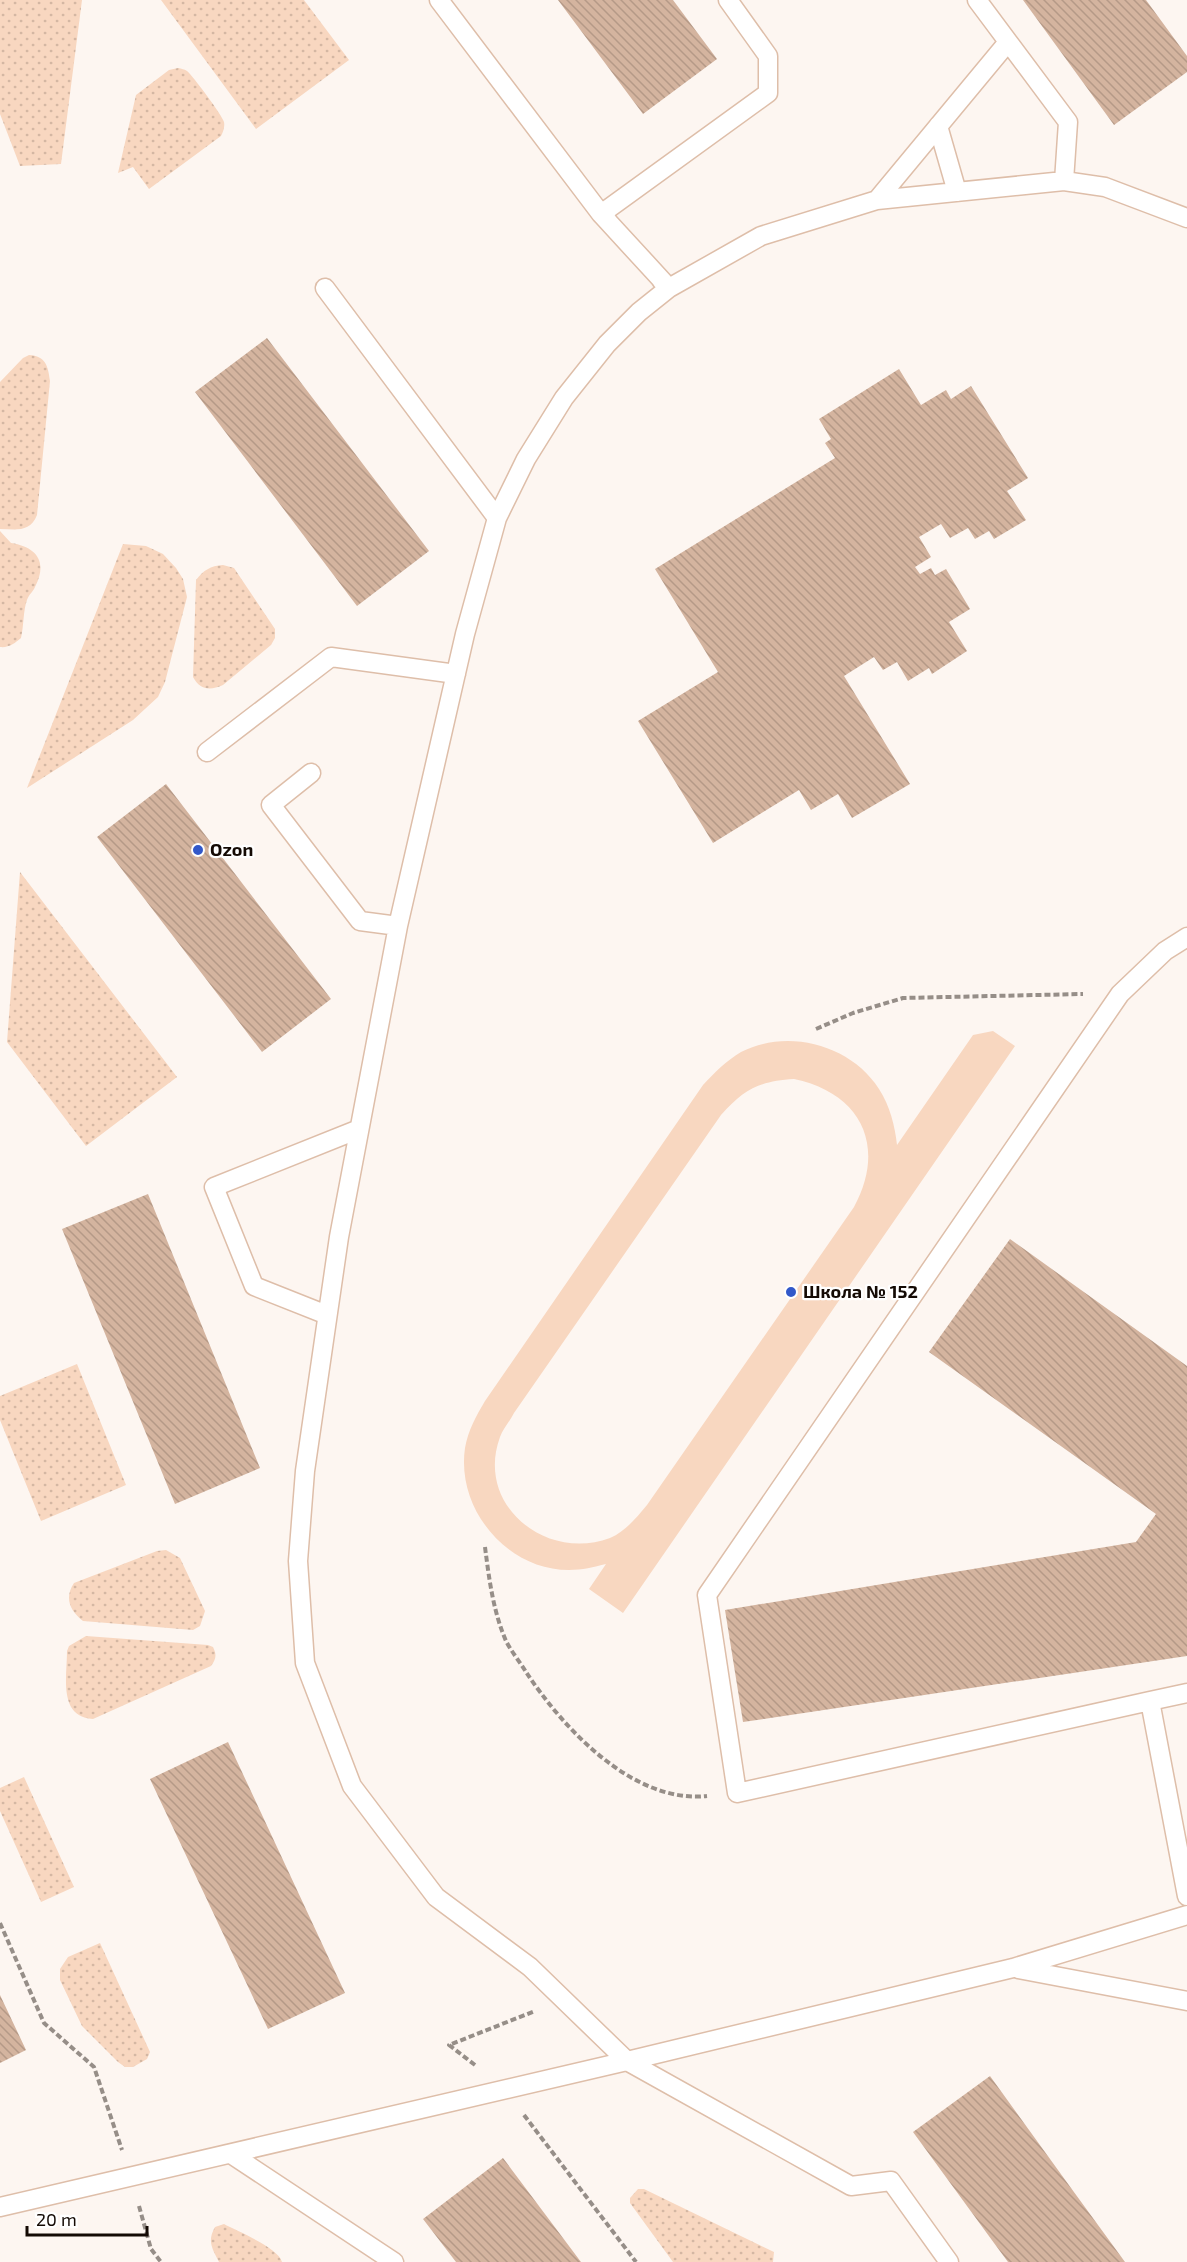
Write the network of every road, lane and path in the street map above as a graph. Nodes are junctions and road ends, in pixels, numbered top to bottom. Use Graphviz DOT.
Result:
graph roads {
  1 [pos="439,0"];
  2 [pos="728,0"];
  3 [pos="977,0"];
  4 [pos="1008,42"];
  5 [pos="938,126"];
  6 [pos="1064,181"];
  7 [pos="957,192"];
  8 [pos="878,200"];
  9 [pos="602,214"];
  10 [pos="1187,218"];
  11 [pos="325,288"];
  12 [pos="669,288"];
  13 [pos="498,518"];
  14 [pos="456,674"];
  15 [pos="207,752"];
  16 [pos="311,773"];
  17 [pos="398,926"];
  18 [pos="1187,937"];
  19 [pos="1120,994"];
  20 [pos="816,1029"];
  21 [pos="359,1129"];
  22 [pos="327,1315"];
  23 [pos="485,1547"];
  24 [pos="1187,1693"];
  25 [pos="1150,1701"];
  26 [pos="737,1792"];
  27 [pos="1187,1896"];
  28 [pos="1187,1915"];
  29 [pos="0,1923"];
  30 [pos="1013,1968"];
  31 [pos="1187,2001"];
  32 [pos="627,2061"];
  33 [pos="231,2154"];
  34 [pos="132,2177"];
  35 [pos="0,2207"];
  36 [pos="161,2262"];
  37 [pos="394,2262"];
  38 [pos="949,2262"];
  1 -- 9 [label="lane"];
  2 -- 9 [label="lane"];
  3 -- 4 [label="lane"];
  4 -- 5 [label="lane"];
  4 -- 6 [label="lane"];
  5 -- 7 [label="lane"];
  5 -- 8 [label="lane"];
  6 -- 7 [label="lane"];
  6 -- 10 [label="lane"];
  7 -- 8 [label="lane"];
  8 -- 12 [label="lane"];
  9 -- 12 [label="lane"];
  11 -- 13 [label="lane"];
  12 -- 13 [label="lane"];
  13 -- 14 [label="lane"];
  14 -- 15 [label="lane"];
  14 -- 17 [label="lane"];
  16 -- 17 [label="lane"];
  17 -- 21 [label="lane"];
  18 -- 19 [label="lane"];
  19 -- 20 [label="path"];
  19 -- 26 [label="lane"];
  21 -- 22 [label="lane"];
  21 -- 22 [label="lane"];
  22 -- 32 [label="lane"];
  23 -- 26 [label="path"];
  24 -- 25 [label="lane"];
  25 -- 26 [label="lane"];
  25 -- 27 [label="lane"];
  28 -- 30 [label="lane"];
  29 -- 34 [label="path"];
  30 -- 31 [label="lane"];
  30 -- 32 [label="lane"];
  32 -- 33 [label="lane"];
  32 -- 38 [label="lane"];
  33 -- 34 [label="lane"];
  33 -- 37 [label="lane"];
  34 -- 35 [label="lane"];
  34 -- 36 [label="path"];
}
